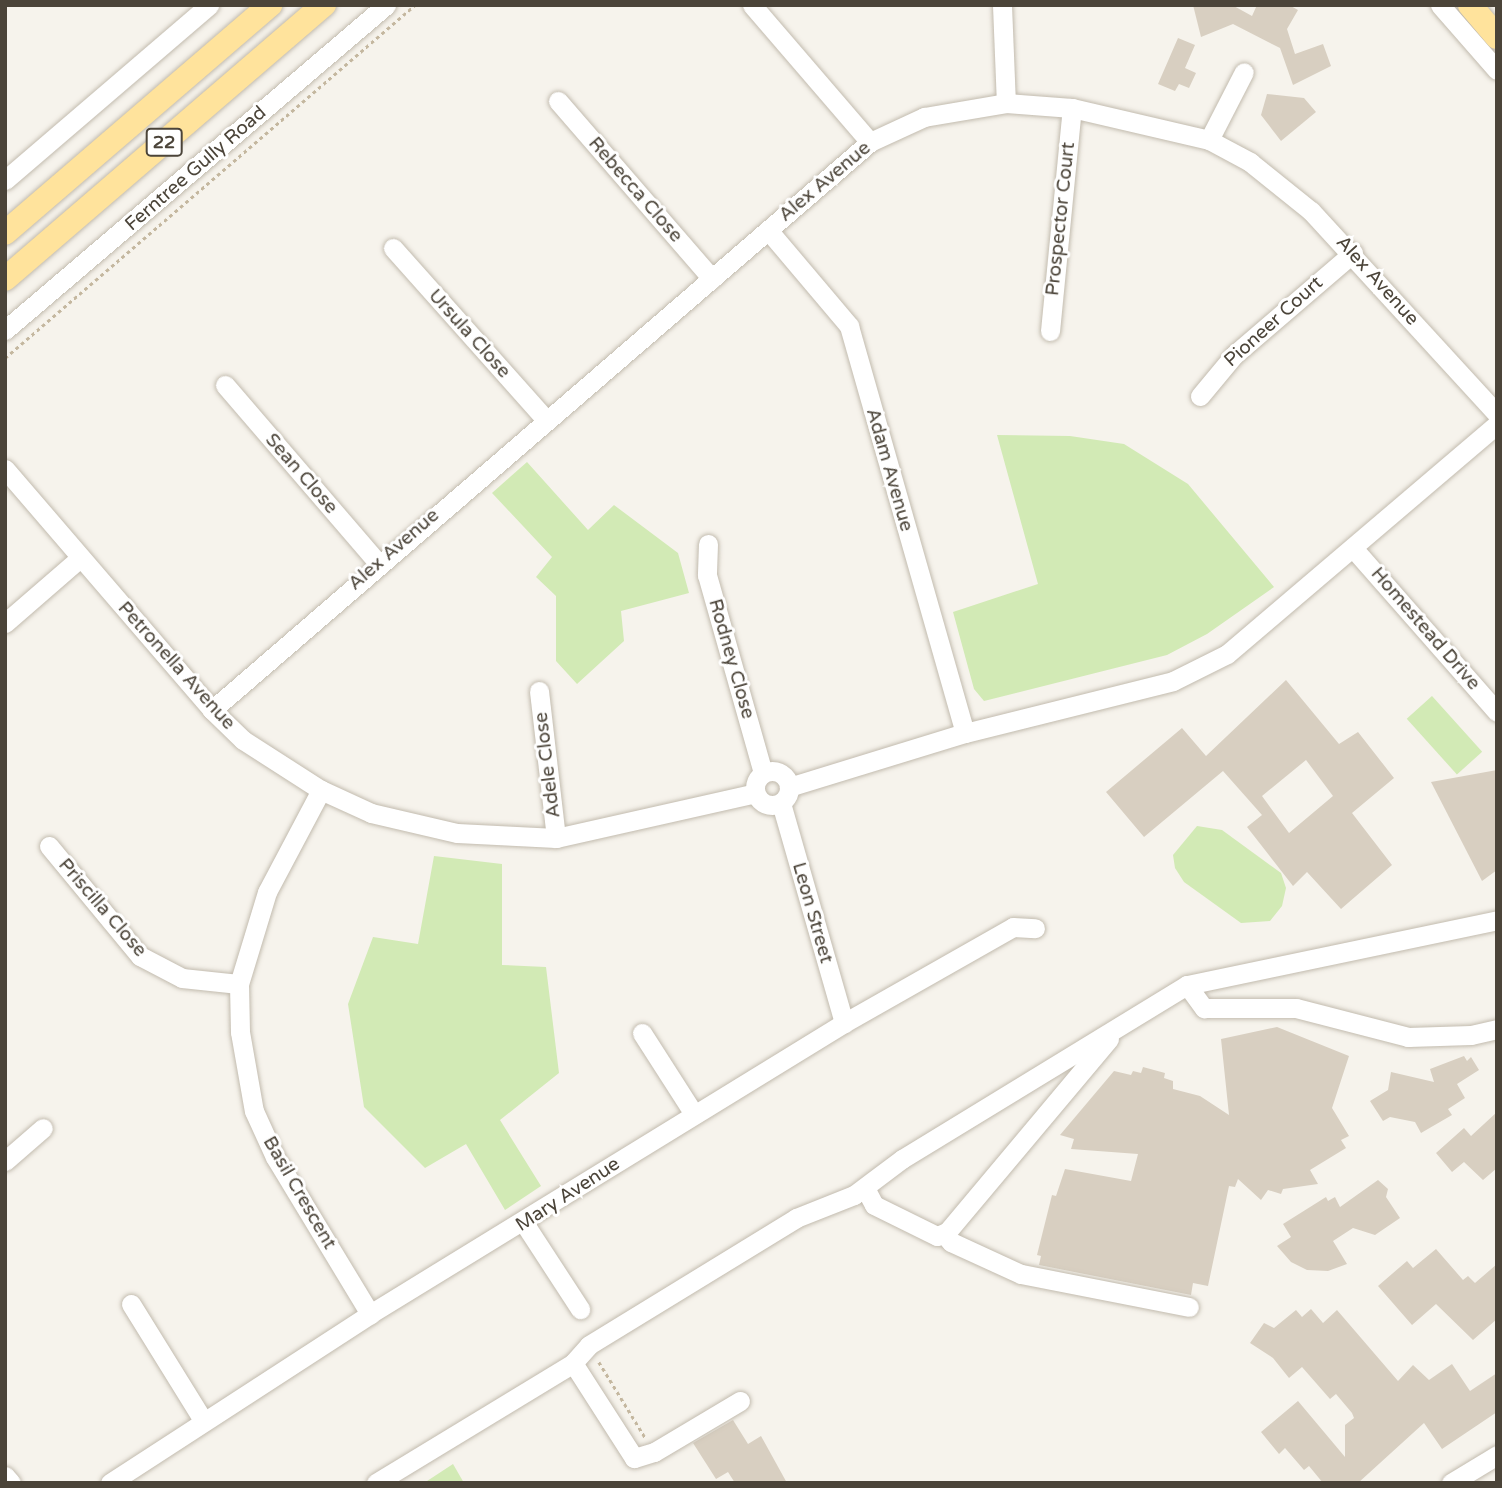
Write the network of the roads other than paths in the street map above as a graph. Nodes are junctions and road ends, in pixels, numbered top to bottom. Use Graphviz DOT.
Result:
graph roads {
  1 [pos="209,5"];
  2 [pos="270,5"];
  3 [pos="324,5"];
  4 [pos="386,5"];
  5 [pos="752,5"];
  6 [pos="1002,5"];
  7 [pos="1440,5"];
  8 [pos="1470,5"];
  9 [pos="1497,37"];
  10 [pos="1497,70"];
  11 [pos="1244,72"];
  12 [pos="558,101"];
  13 [pos="1006,103"];
  14 [pos="1072,108"];
  15 [pos="1209,141"];
  16 [pos="870,142"];
  17 [pos="5,180"];
  18 [pos="768,230"];
  19 [pos="5,233"];
  20 [pos="393,247"];
  21 [pos="1353,253"];
  22 [pos="5,279"];
  23 [pos="712,279"];
  24 [pos="5,330"];
  25 [pos="1050,331"];
  26 [pos="225,384"];
  27 [pos="1200,396"];
  28 [pos="1497,414"];
  29 [pos="546,420"];
  30 [pos="1497,424"];
  31 [pos="5,469"];
  32 [pos="708,544"];
  33 [pos="1353,548"];
  34 [pos="80,558"];
  35 [pos="378,563"];
  36 [pos="5,623"];
  37 [pos="539,691"];
  38 [pos="1493,699"];
  39 [pos="212,710"];
  40 [pos="965,733"];
  41 [pos="763,773"];
  42 [pos="321,790"];
  43 [pos="755,793"];
  44 [pos="785,795"];
  45 [pos="556,838"];
  46 [pos="49,846"];
  47 [pos="1497,920"];
  48 [pos="1035,928"];
  49 [pos="239,984"];
  50 [pos="1187,985"];
  51 [pos="844,1023"];
  52 [pos="1121,1025"];
  53 [pos="1497,1029"];
  54 [pos="642,1033"];
  55 [pos="694,1114"];
  56 [pos="43,1128"];
  57 [pos="5,1161"];
  58 [pos="865,1188"];
  59 [pos="524,1223"];
  60 [pos="944,1234"];
  61 [pos="131,1304"];
  62 [pos="1189,1307"];
  63 [pos="580,1309"];
  64 [pos="370,1314"];
  65 [pos="573,1363"];
  66 [pos="740,1401"];
  67 [pos="203,1420"];
  68 [pos="1497,1455"];
  69 [pos="5,1476"];
  70 [pos="11,1483"];
  71 [pos="110,1483"];
  72 [pos="376,1483"];
  73 [pos="1451,1483"];
  1 -- 17 [label="street"];
  2 -- 19 [label="main road, 22"];
  3 -- 22 [label="main road, 22"];
  4 -- 24 [label="street, Ferntree Gully Road"];
  5 -- 16 [label="street"];
  6 -- 13 [label="street"];
  7 -- 10 [label="street"];
  8 -- 9 [label="main road"];
  11 -- 15 [label="street"];
  12 -- 23 [label="street, Rebecca Close"];
  13 -- 14 [label="street, Alex Avenue"];
  13 -- 16 [label="street, Alex Avenue"];
  14 -- 15 [label="street, Alex Avenue"];
  14 -- 25 [label="street, Prospector Court"];
  15 -- 21 [label="street, Alex Avenue"];
  16 -- 18 [label="street, Alex Avenue"];
  18 -- 23 [label="street, Alex Avenue"];
  18 -- 40 [label="street, Adam Avenue"];
  20 -- 29 [label="street, Ursula Close"];
  21 -- 27 [label="street, Pioneer Court"];
  21 -- 28 [label="street, Alex Avenue"];
  23 -- 29 [label="street, Alex Avenue"];
  26 -- 35 [label="street, Sean Close"];
  29 -- 35 [label="street, Alex Avenue"];
  30 -- 33 [label="street"];
  31 -- 34 [label="street, Petronella Avenue"];
  32 -- 41 [label="street, Rodney Close"];
  33 -- 38 [label="street, Homestead Drive"];
  33 -- 40 [label="street"];
  34 -- 36 [label="street"];
  34 -- 39 [label="street, Petronella Avenue"];
  35 -- 39 [label="street, Alex Avenue"];
  37 -- 45 [label="street, Adele Close"];
  39 -- 42 [label="street, Petronella Avenue"];
  40 -- 44 [label="street"];
  41 -- 43 [label="street"];
  41 -- 44 [label="street"];
  42 -- 45 [label="street, Petronella Avenue"];
  42 -- 49 [label="street, Basil Crescent"];
  43 -- 44 [label="street"];
  43 -- 45 [label="street, Petronella Avenue"];
  44 -- 51 [label="street, Leon Street"];
  46 -- 49 [label="street, Priscilla Close"];
  47 -- 50 [label="street"];
  48 -- 51 [label="street, Mary Avenue"];
  49 -- 64 [label="street, Basil Crescent"];
  50 -- 52 [label="street"];
  50 -- 53 [label="street"];
  51 -- 55 [label="street, Mary Avenue"];
  52 -- 58 [label="street"];
  52 -- 60 [label="street"];
  54 -- 55 [label="street"];
  55 -- 59 [label="street, Mary Avenue"];
  56 -- 57 [label="street"];
  58 -- 60 [label="street"];
  58 -- 65 [label="street"];
  59 -- 63 [label="street"];
  59 -- 64 [label="street, Mary Avenue"];
  60 -- 62 [label="street"];
  61 -- 67 [label="street"];
  64 -- 67 [label="street, Mary Avenue"];
  65 -- 66 [label="street"];
  65 -- 72 [label="street"];
  67 -- 71 [label="street, Mary Avenue"];
  68 -- 73 [label="street"];
  69 -- 70 [label="street"];
}
